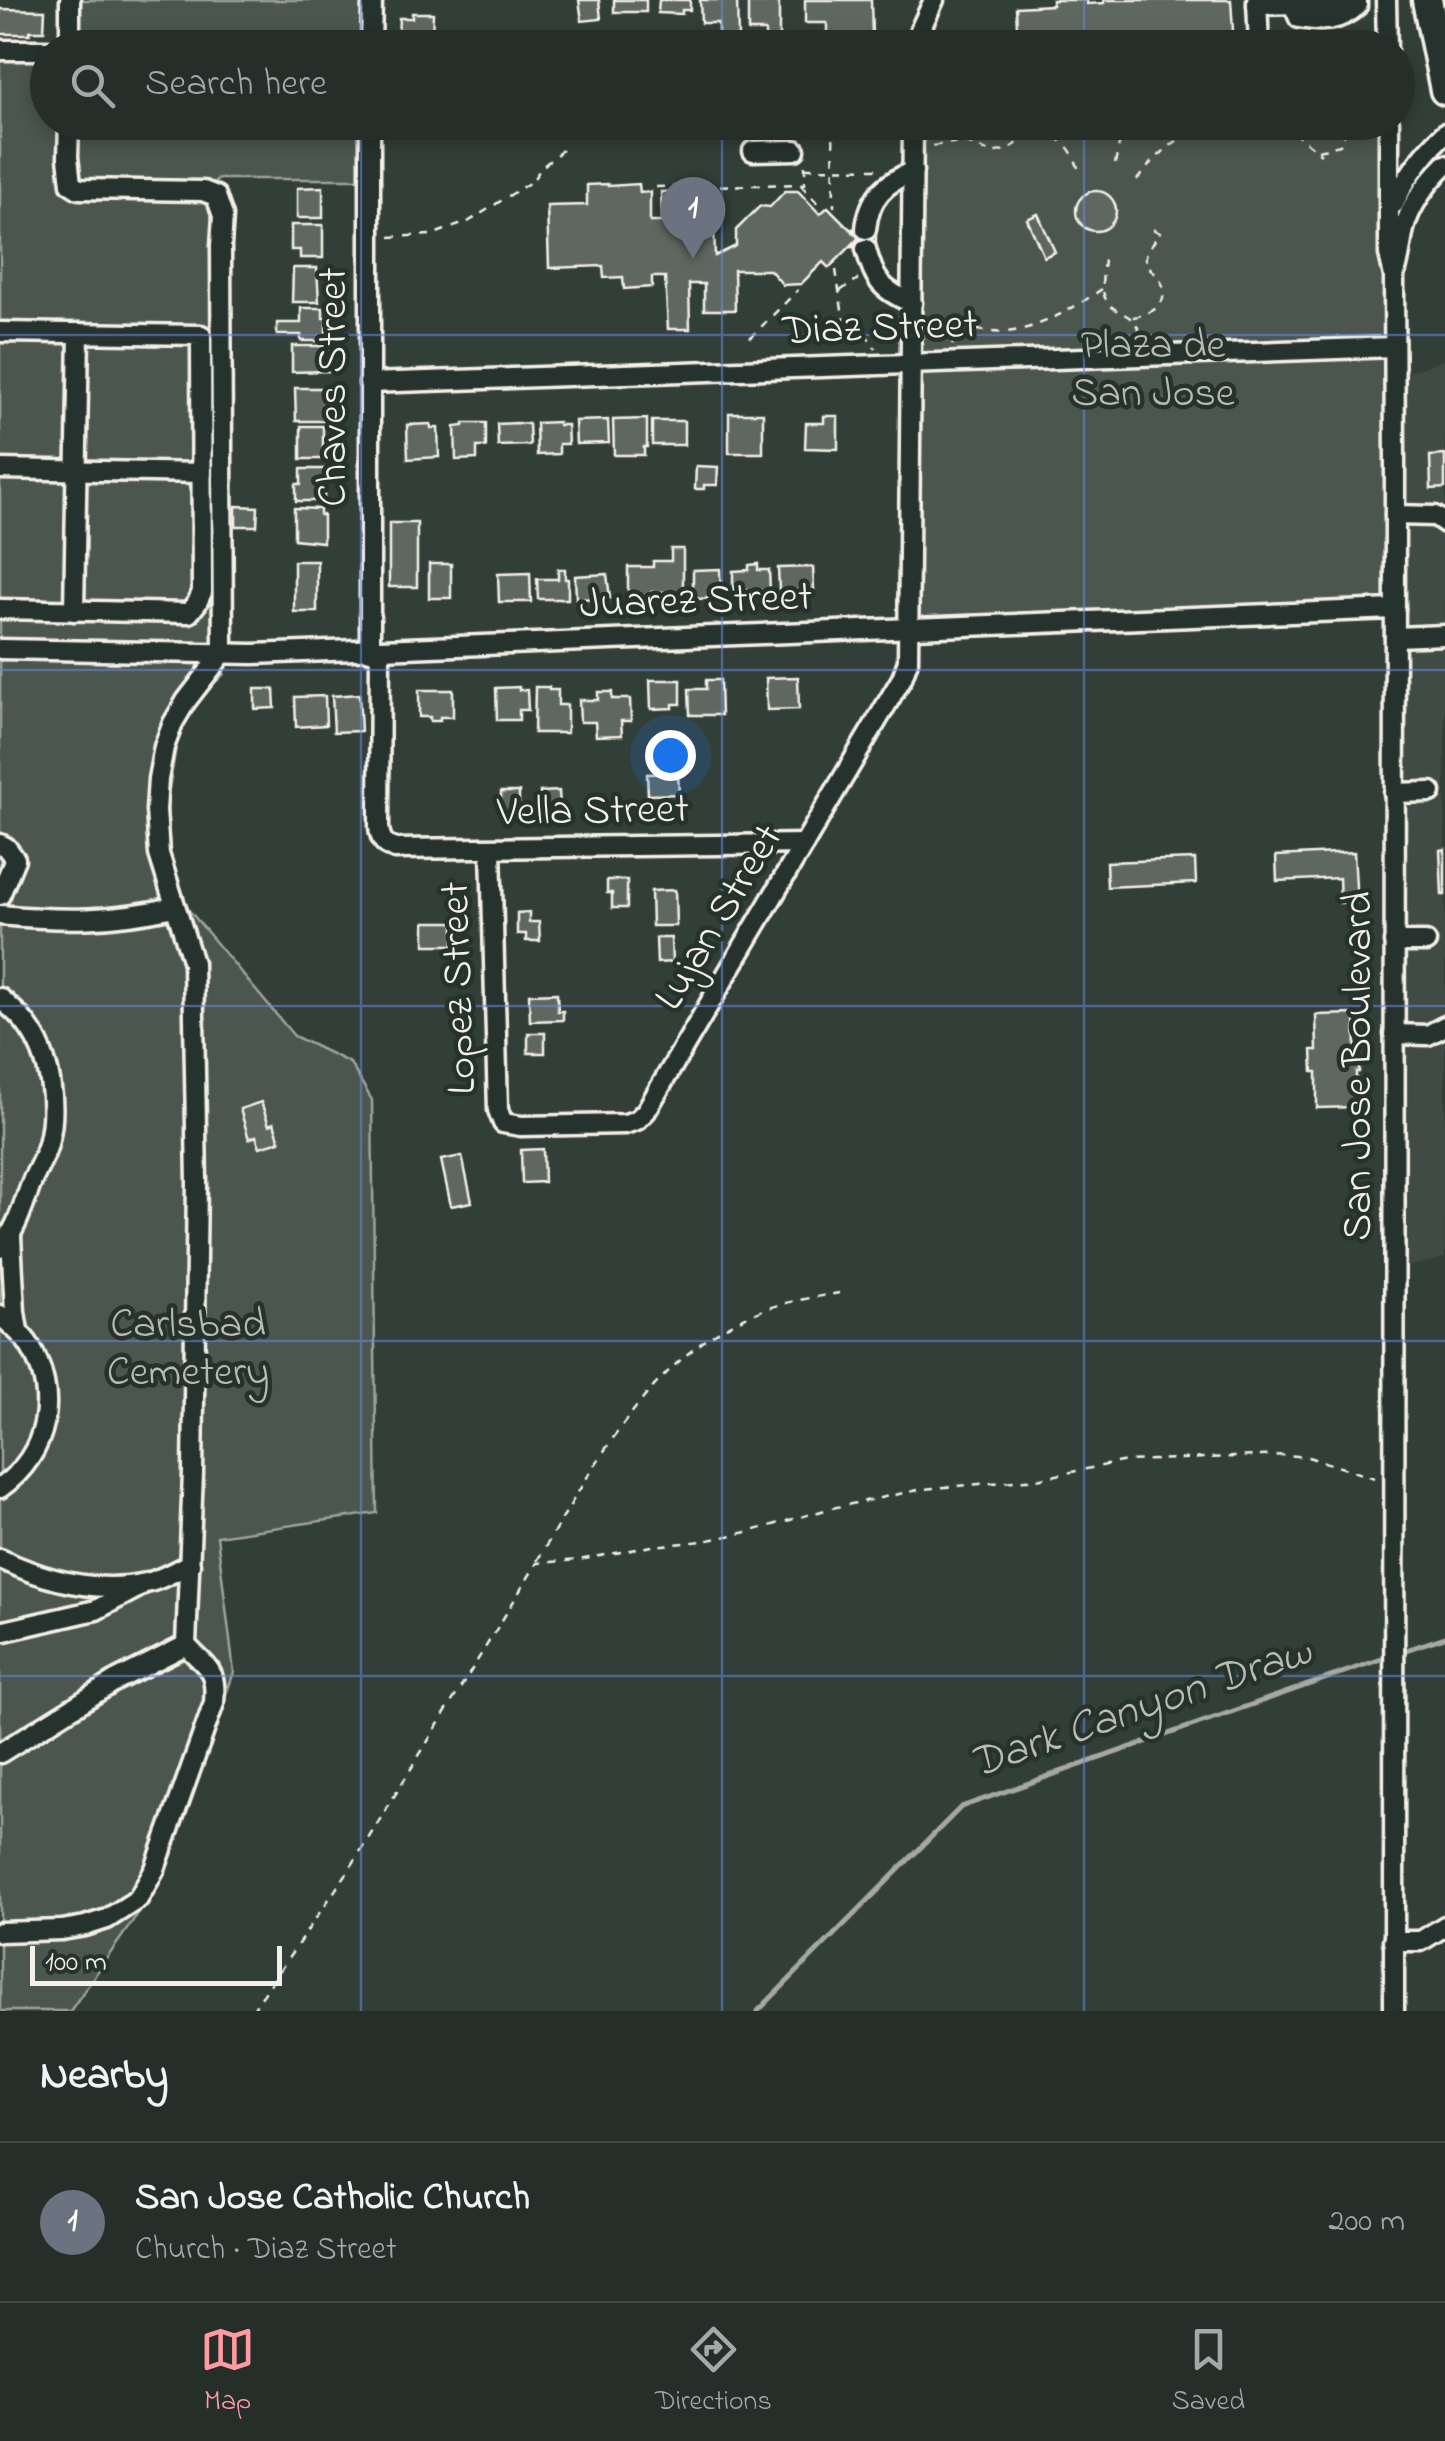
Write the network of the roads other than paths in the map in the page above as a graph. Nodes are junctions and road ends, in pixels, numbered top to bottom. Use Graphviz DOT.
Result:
graph roads {
  1 [pos="70,0"];
  2 [pos="372,0"];
  3 [pos="934,0"];
  4 [pos="1339,0"];
  5 [pos="1356,0"];
  6 [pos="1386,0"];
  7 [pos="1427,0"];
  8 [pos="1257,2"];
  9 [pos="1291,2"];
  10 [pos="70,30"];
  11 [pos="371,30"];
  12 [pos="920,30"];
  13 [pos="1258,30"];
  14 [pos="1387,30"];
  15 [pos="0,50"];
  16 [pos="30,50"];
  17 [pos="1445,90"];
  18 [pos="1445,133"];
  19 [pos="68,140"];
  20 [pos="370,140"];
  21 [pos="913,140"];
  22 [pos="1389,140"];
  23 [pos="801,147"];
  24 [pos="753,151"];
  25 [pos="1445,164"];
  26 [pos="913,172"];
  27 [pos="1389,213"];
  28 [pos="866,229"];
  29 [pos="866,248"];
  30 [pos="1394,276"];
  31 [pos="912,302"];
  32 [pos="0,332"];
  33 [pos="79,333"];
  34 [pos="1394,347"];
  35 [pos="911,362"];
  36 [pos="369,383"];
  37 [pos="0,469"];
  38 [pos="76,470"];
  39 [pos="202,473"];
  40 [pos="1395,515"];
  41 [pos="1445,523"];
  42 [pos="0,609"];
  43 [pos="74,610"];
  44 [pos="1394,610"];
  45 [pos="909,628"];
  46 [pos="1445,635"];
  47 [pos="1394,638"];
  48 [pos="0,649"];
  49 [pos="375,650"];
  50 [pos="223,653"];
  51 [pos="1431,792"];
  52 [pos="1394,793"];
  53 [pos="384,843"];
  54 [pos="0,844"];
  55 [pos="804,844"];
  56 [pos="491,849"];
  57 [pos="0,894"];
  58 [pos="174,907"];
  59 [pos="0,916"];
  60 [pos="1394,942"];
  61 [pos="1426,942"];
  62 [pos="0,998"];
  63 [pos="1445,1026"];
  64 [pos="1394,1034"];
  65 [pos="503,1123"];
  66 [pos="5,1243"];
  67 [pos="0,1316"];
  68 [pos="18,1333"];
  69 [pos="0,1488"];
  70 [pos="0,1559"];
  71 [pos="190,1564"];
  72 [pos="148,1583"];
  73 [pos="0,1632"];
  74 [pos="186,1645"];
  75 [pos="0,1753"];
  76 [pos="1445,1926"];
  77 [pos="0,1932"];
  78 [pos="1393,1941"];
  79 [pos="1394,2011"];
  1 -- 10 [label="street"];
  2 -- 11 [label="street"];
  3 -- 12 [label="street"];
  4 -- 9 [label="street"];
  5 -- 9 [label="street"];
  6 -- 14 [label="street"];
  7 -- 17 [label="highway"];
  8 -- 9 [label="street"];
  8 -- 13 [label="street"];
  15 -- 16 [label="street"];
  18 -- 27 [label="street"];
  19 -- 50 [label="street"];
  20 -- 36 [label="street, Chaves Street"];
  21 -- 26 [label="street, Lujan Street"];
  22 -- 27 [label="street, San Jose Boulevard"];
  23 -- 24 [label="street"];
  25 -- 30 [label="street"];
  26 -- 28 [label="street"];
  26 -- 31 [label="street, Lujan Street"];
  27 -- 30 [label="street, San Jose Boulevard"];
  29 -- 31 [label="street"];
  30 -- 34 [label="street, San Jose Boulevard"];
  31 -- 35 [label="street, Lujan Street"];
  32 -- 33 [label="street"];
  33 -- 38 [label="street"];
  33 -- 39 [label="street"];
  34 -- 35 [label="street, Diaz Street"];
  34 -- 40 [label="street, San Jose Boulevard"];
  35 -- 36 [label="street, Diaz Street"];
  35 -- 45 [label="street, Lujan Street"];
  36 -- 49 [label="street, Chaves Street"];
  37 -- 38 [label="street"];
  38 -- 39 [label="street"];
  38 -- 43 [label="street"];
  39 -- 43 [label="street"];
  40 -- 41 [label="street"];
  40 -- 44 [label="street, San Jose Boulevard"];
  42 -- 43 [label="street"];
  44 -- 45 [label="street, Juarez Street"];
  44 -- 47 [label="street, San Jose Boulevard"];
  45 -- 49 [label="street, Juarez Street"];
  45 -- 55 [label="street, Lujan Street"];
  46 -- 47 [label="street"];
  47 -- 52 [label="street, San Jose Boulevard"];
  48 -- 50 [label="street, Juarez Street"];
  49 -- 50 [label="street, Juarez Street"];
  49 -- 53 [label="street, Chaves Street"];
  50 -- 58 [label="street"];
  51 -- 52 [label="street"];
  52 -- 60 [label="street, San Jose Boulevard"];
  53 -- 56 [label="street, Vella Street"];
  54 -- 57 [label="street"];
  55 -- 56 [label="street, Vella Street"];
  55 -- 65 [label="street, Lujan Street"];
  56 -- 65 [label="street, Lopez Street"];
  58 -- 59 [label="street"];
  58 -- 71 [label="street"];
  60 -- 61 [label="street"];
  60 -- 64 [label="street, San Jose Boulevard"];
  62 -- 66 [label="street"];
  63 -- 64 [label="street"];
  64 -- 78 [label="street, San Jose Boulevard"];
  66 -- 68 [label="street"];
  67 -- 68 [label="street"];
  68 -- 69 [label="street"];
  70 -- 72 [label="street"];
  71 -- 72 [label="street"];
  71 -- 74 [label="street"];
  72 -- 73 [label="street"];
  74 -- 75 [label="street"];
  74 -- 77 [label="street"];
  76 -- 78 [label="street"];
  78 -- 79 [label="street, San Jose Boulevard"];
}
